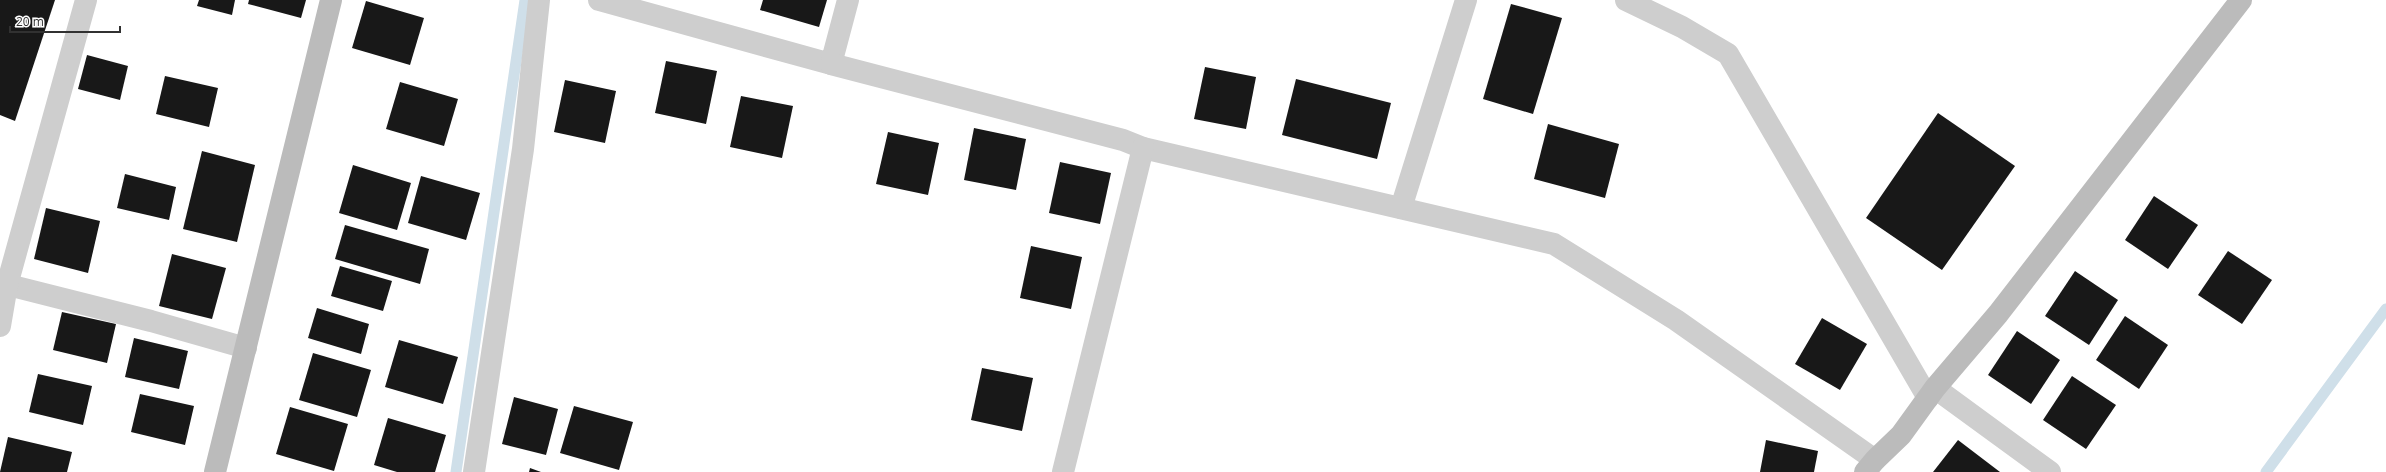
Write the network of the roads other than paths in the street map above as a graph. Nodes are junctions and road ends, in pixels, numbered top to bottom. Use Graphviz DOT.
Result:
graph roads {
  1 [pos="86,0"];
  2 [pos="331,0"];
  3 [pos="539,0"];
  4 [pos="598,0"];
  5 [pos="848,0"];
  6 [pos="1466,0"];
  7 [pos="1626,0"];
  8 [pos="2241,0"];
  9 [pos="831,64"];
  10 [pos="1143,148"];
  11 [pos="1401,208"];
  12 [pos="4,284"];
  13 [pos="0,326"];
  14 [pos="246,348"];
  15 [pos="1932,393"];
  16 [pos="1870,466"];
  17 [pos="215,472"];
  18 [pos="474,472"];
  19 [pos="1063,472"];
  20 [pos="2050,472"];
  1 -- 12 [label="street"];
  2 -- 14 [label="street"];
  3 -- 18 [label="street"];
  4 -- 9 [label="street"];
  5 -- 9 [label="street"];
  6 -- 11 [label="street"];
  7 -- 15 [label="street"];
  8 -- 15 [label="street"];
  9 -- 10 [label="street"];
  10 -- 11 [label="street"];
  10 -- 19 [label="street"];
  11 -- 16 [label="street"];
  12 -- 13 [label="street"];
  12 -- 14 [label="street"];
  14 -- 17 [label="street"];
  15 -- 16 [label="street"];
  15 -- 20 [label="street"];
}
